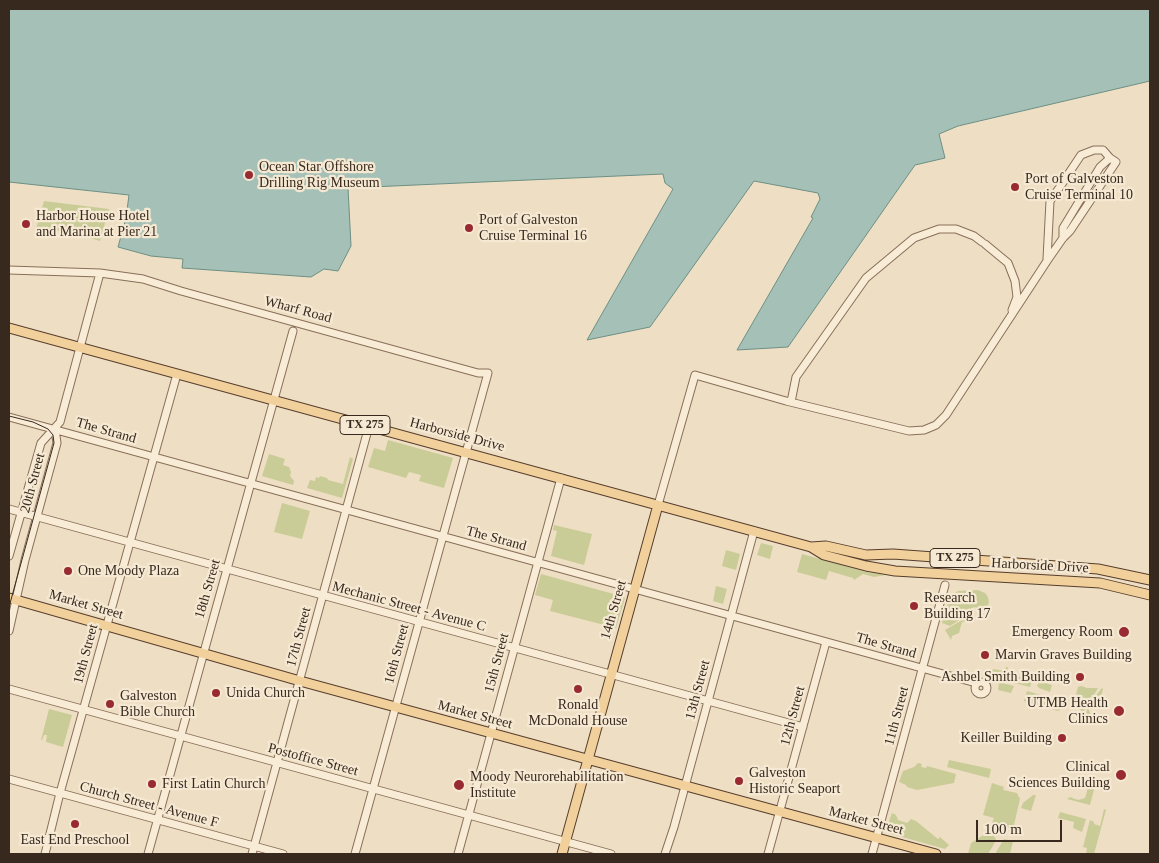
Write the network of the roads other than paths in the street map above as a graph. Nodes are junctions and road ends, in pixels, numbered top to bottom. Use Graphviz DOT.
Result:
graph roads {
  1 [pos="1047,261"];
  2 [pos="9,270"];
  3 [pos="100,274"];
  4 [pos="1009,319"];
  5 [pos="9,328"];
  6 [pos="293,331"];
  7 [pos="80,347"];
  8 [pos="488,373"];
  9 [pos="177,374"];
  10 [pos="274,400"];
  11 [pos="791,402"];
  12 [pos="9,417"];
  13 [pos="369,426"];
  14 [pos="55,429"];
  15 [pos="466,452"];
  16 [pos="153,458"];
  17 [pos="561,478"];
  18 [pos="250,484"];
  19 [pos="658,504"];
  20 [pos="9,509"];
  21 [pos="346,510"];
  22 [pos="21,512"];
  23 [pos="37,517"];
  24 [pos="754,531"];
  25 [pos="442,537"];
  26 [pos="130,543"];
  27 [pos="811,547"];
  28 [pos="9,556"];
  29 [pos="538,563"];
  30 [pos="1029,563"];
  31 [pos="226,570"];
  32 [pos="1100,570"];
  33 [pos="1027,580"];
  34 [pos="1150,580"];
  35 [pos="1100,583"];
  36 [pos="945,585"];
  37 [pos="634,590"];
  38 [pos="1150,595"];
  39 [pos="322,596"];
  40 [pos="12,598"];
  41 [pos="731,616"];
  42 [pos="418,623"];
  43 [pos="107,626"];
  44 [pos="9,631"];
  45 [pos="826,642"];
  46 [pos="514,648"];
  47 [pos="203,653"];
  48 [pos="922,669"];
  49 [pos="610,674"];
  50 [pos="300,681"];
  51 [pos="976,683"];
  52 [pos="9,689"];
  53 [pos="708,701"];
  54 [pos="395,708"];
  55 [pos="84,710"];
  56 [pos="803,727"];
  57 [pos="491,734"];
  58 [pos="180,736"];
  59 [pos="587,760"];
  60 [pos="277,764"];
  61 [pos="9,779"];
  62 [pos="685,787"];
  63 [pos="373,789"];
  64 [pos="60,793"];
  65 [pos="780,812"];
  66 [pos="469,816"];
  67 [pos="158,820"];
  68 [pos="876,838"];
  69 [pos="565,842"];
  70 [pos="254,846"];
  71 [pos="45,854"];
  72 [pos="148,854"];
  73 [pos="252,854"];
  74 [pos="283,854"];
  75 [pos="355,854"];
  76 [pos="458,854"];
  77 [pos="562,854"];
  78 [pos="611,854"];
  79 [pos="665,854"];
  80 [pos="768,854"];
  81 [pos="872,854"];
  82 [pos="936,854"];
  1 -- 1 [label="street"];
  1 -- 4 [label="street"];
  2 -- 3 [label="street, Wharf Road"];
  3 -- 7 [label="street, 20th Street"];
  3 -- 8 [label="street, Wharf Road"];
  4 -- 11 [label="street"];
  4 -- 11 [label="street"];
  5 -- 7 [label="main road, Harborside Drive / TX 275"];
  6 -- 10 [label="street, 18th Street"];
  7 -- 9 [label="main road, Harborside Drive / TX 275"];
  7 -- 14 [label="street, 20th Street"];
  8 -- 15 [label="street, 16th Street"];
  9 -- 10 [label="main road, Harborside Drive / TX 275"];
  9 -- 16 [label="street, 19th Street"];
  10 -- 13 [label="main road, Harborside Drive / TX 275"];
  10 -- 18 [label="street, 18th Street"];
  11 -- 19 [label="street, 14th Street"];
  12 -- 14 [label="street, The Strand"];
  13 -- 15 [label="main road, Harborside Drive / TX 275"];
  13 -- 21 [label="street, 17th Street"];
  14 -- 16 [label="street, The Strand"];
  14 -- 22 [label="street, 20th Street"];
  14 -- 23 [label="street, 20th Street"];
  15 -- 17 [label="main road, Harborside Drive / TX 275"];
  15 -- 25 [label="street, 16th Street"];
  16 -- 18 [label="street, The Strand"];
  16 -- 26 [label="street, 19th Street"];
  17 -- 19 [label="main road, Harborside Drive / TX 275"];
  17 -- 29 [label="street, 15th Street"];
  18 -- 21 [label="street, The Strand"];
  18 -- 31 [label="street, 18th Street"];
  19 -- 24 [label="main road, Harborside Drive / TX 275"];
  19 -- 37 [label="main road, 14th Street"];
  20 -- 22 [label="street, Mechanic Street - Avenue C"];
  21 -- 25 [label="street, The Strand"];
  21 -- 39 [label="street, 17th Street"];
  22 -- 23 [label="street, Mechanic Street - Avenue C"];
  22 -- 28 [label="street, 20th Street"];
  23 -- 26 [label="street, Mechanic Street - Avenue C"];
  23 -- 40 [label="street, 20th Street"];
  24 -- 27 [label="main road, Harborside Drive / TX 275"];
  24 -- 41 [label="street, 13th Street"];
  25 -- 29 [label="street, The Strand"];
  25 -- 42 [label="street, 16th Street"];
  26 -- 31 [label="street, Mechanic Street - Avenue C"];
  26 -- 43 [label="street, 19th Street"];
  27 -- 30 [label="main road, Harborside Drive / TX 275"];
  27 -- 33 [label="main road, Harborside Drive / TX 275"];
  29 -- 37 [label="street, The Strand"];
  29 -- 46 [label="street, 15th Street"];
  30 -- 32 [label="main road, Harborside Drive / TX 275"];
  30 -- 33 [label="main road"];
  31 -- 39 [label="street, Mechanic Street - Avenue C"];
  31 -- 47 [label="street, 18th Street"];
  32 -- 34 [label="main road, Harborside Drive / TX 275"];
  32 -- 35 [label="main road"];
  33 -- 35 [label="main road, Harborside Drive / TX 275"];
  35 -- 38 [label="main road, Harborside Drive / TX 275"];
  36 -- 48 [label="street, 11th Street"];
  37 -- 41 [label="street, The Strand"];
  37 -- 49 [label="main road, 14th Street"];
  39 -- 42 [label="street, Mechanic Street - Avenue C"];
  39 -- 50 [label="street, 17th Street"];
  40 -- 43 [label="main road, Market Street"];
  40 -- 44 [label="street, 20th Street"];
  41 -- 45 [label="street, The Strand"];
  41 -- 53 [label="street, 13th Street"];
  42 -- 46 [label="street, Mechanic Street - Avenue C"];
  42 -- 54 [label="street, 16th Street"];
  43 -- 47 [label="main road, Market Street"];
  43 -- 55 [label="street, 19th Street"];
  45 -- 48 [label="street, The Strand"];
  45 -- 56 [label="street, 12th Street"];
  46 -- 49 [label="street, Mechanic Street - Avenue C"];
  46 -- 57 [label="street, 15th Street"];
  47 -- 50 [label="main road, Market Street"];
  47 -- 58 [label="street, 18th Street"];
  48 -- 51 [label="street, The Strand"];
  48 -- 68 [label="street, 11th Street"];
  49 -- 53 [label="street, Mechanic Street - Avenue C"];
  49 -- 59 [label="main road, 14th Street"];
  50 -- 54 [label="main road, Market Street"];
  50 -- 60 [label="street, 17th Street"];
  52 -- 55 [label="street, Postoffice Street"];
  53 -- 56 [label="street, Mechanic Street - Avenue C"];
  53 -- 62 [label="street, 13th Street"];
  54 -- 57 [label="main road, Market Street"];
  54 -- 63 [label="street, 16th Street"];
  55 -- 58 [label="street, Postoffice Street"];
  55 -- 64 [label="street, 19th Street"];
  56 -- 65 [label="street, 12th Street"];
  57 -- 59 [label="main road, Market Street"];
  57 -- 66 [label="street, 15th Street"];
  58 -- 60 [label="street, Postoffice Street"];
  58 -- 67 [label="street, 18th Street"];
  59 -- 62 [label="main road, Market Street"];
  59 -- 69 [label="main road, 14th Street"];
  60 -- 63 [label="street, Postoffice Street"];
  60 -- 70 [label="street, 17th Street"];
  61 -- 64 [label="street, Church Street - Avenue F"];
  62 -- 65 [label="main road, Market Street"];
  62 -- 79 [label="street, 13th Street"];
  63 -- 66 [label="street, Postoffice Street"];
  63 -- 75 [label="street, 16th Street"];
  64 -- 67 [label="street, Church Street - Avenue F"];
  64 -- 71 [label="street, 19th Street"];
  65 -- 68 [label="main road, Market Street"];
  65 -- 80 [label="street, 12th Street"];
  66 -- 69 [label="street, Postoffice Street"];
  66 -- 76 [label="street, 15th Street"];
  67 -- 70 [label="street, Church Street - Avenue F"];
  67 -- 72 [label="street, 18th Street"];
  68 -- 81 [label="street, 11th Street"];
  68 -- 82 [label="main road, Market Street"];
  69 -- 77 [label="main road, 14th Street"];
  69 -- 78 [label="street, Postoffice Street"];
  70 -- 73 [label="street, 17th Street"];
  70 -- 74 [label="street, Church Street - Avenue F"];
}
